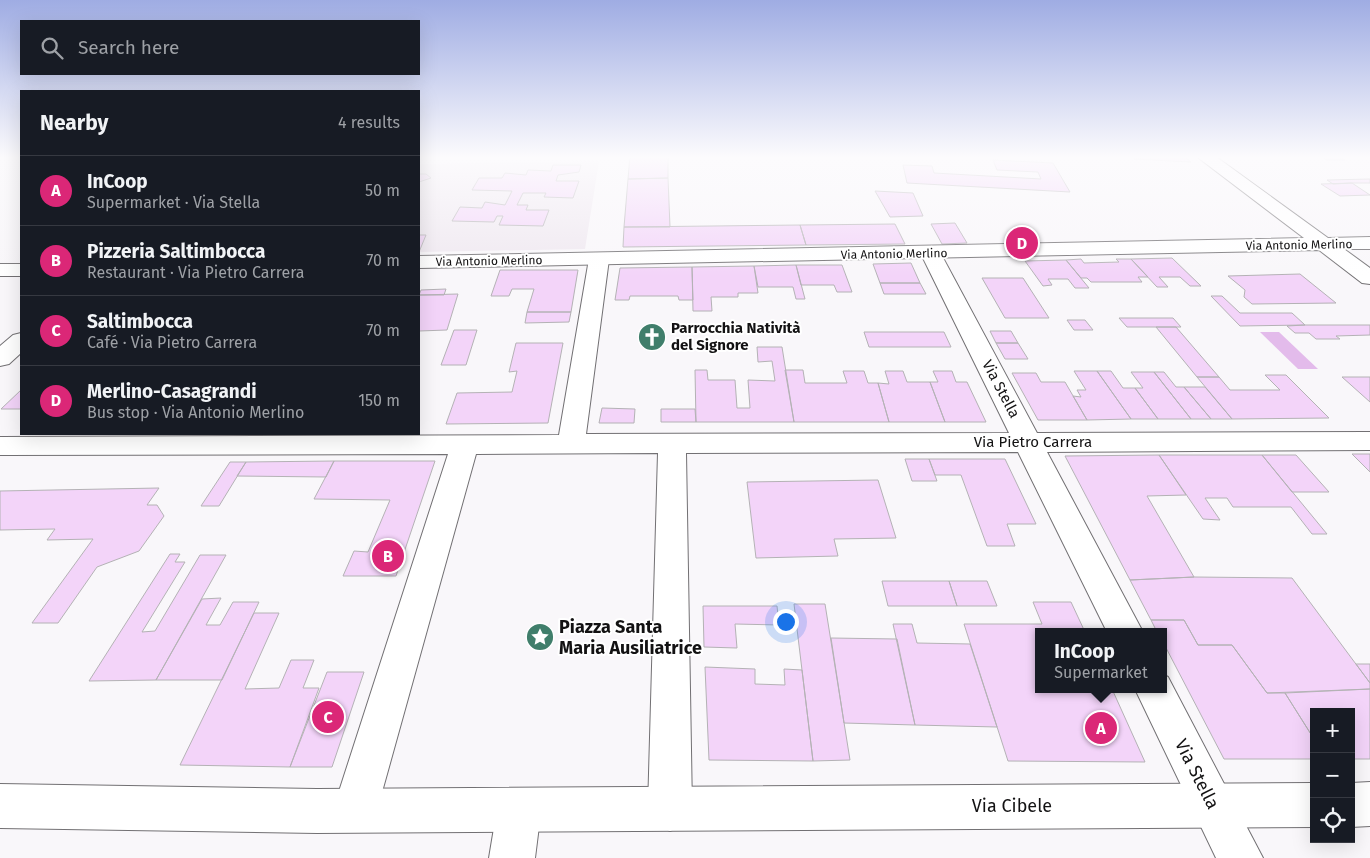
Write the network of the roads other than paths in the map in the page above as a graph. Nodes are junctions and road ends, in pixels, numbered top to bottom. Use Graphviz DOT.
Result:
graph roads {
  1 [pos="1259,196"];
  2 [pos="1370,243"];
  3 [pos="1325,244"];
  4 [pos="931,254"];
  5 [pos="599,259"];
  6 [pos="420,262"];
  7 [pos="0,270"];
  8 [pos="20,270"];
  9 [pos="1370,278"];
  10 [pos="20,341"];
  11 [pos="0,359"];
  12 [pos="572,433"];
  13 [pos="1370,440"];
  14 [pos="1029,442"];
  15 [pos="684,443"];
  16 [pos="453,444"];
  17 [pos="0,446"];
  18 [pos="1123,628"];
  19 [pos="1156,693"];
  20 [pos="1370,804"];
  21 [pos="1213,805"];
  22 [pos="1310,805"];
  23 [pos="1355,805"];
  24 [pos="0,806"];
  25 [pos="691,809"];
  26 [pos="356,810"];
  27 [pos="519,810"];
  28 [pos="512,858"];
  29 [pos="1240,858"];
  1 -- 3 [label="street"];
  2 -- 3 [label="street, Via Antonio Merlino"];
  3 -- 4 [label="street, Via Antonio Merlino"];
  3 -- 9 [label="street"];
  4 -- 5 [label="street, Via Antonio Merlino"];
  4 -- 14 [label="street, Via Stella"];
  5 -- 6 [label="street, Via Antonio Merlino"];
  5 -- 12 [label="street"];
  7 -- 8 [label="street"];
  10 -- 11 [label="street"];
  12 -- 15 [label="street, Via Pietro Carrera"];
  12 -- 16 [label="street, Via Pietro Carrera"];
  13 -- 14 [label="street, Via Pietro Carrera"];
  14 -- 15 [label="street, Via Pietro Carrera"];
  14 -- 18 [label="street, Via Stella"];
  15 -- 25 [label="street"];
  16 -- 17 [label="street"];
  16 -- 26 [label="street"];
  19 -- 21 [label="street, Via Stella"];
  20 -- 23 [label="street"];
  21 -- 22 [label="street, Via Cibele"];
  21 -- 25 [label="street, Via Cibele"];
  21 -- 29 [label="street, Via Stella"];
  24 -- 26 [label="street, Via Cibele"];
  25 -- 27 [label="street, Via Cibele"];
  26 -- 27 [label="street, Via Cibele"];
  27 -- 28 [label="street"];
}
